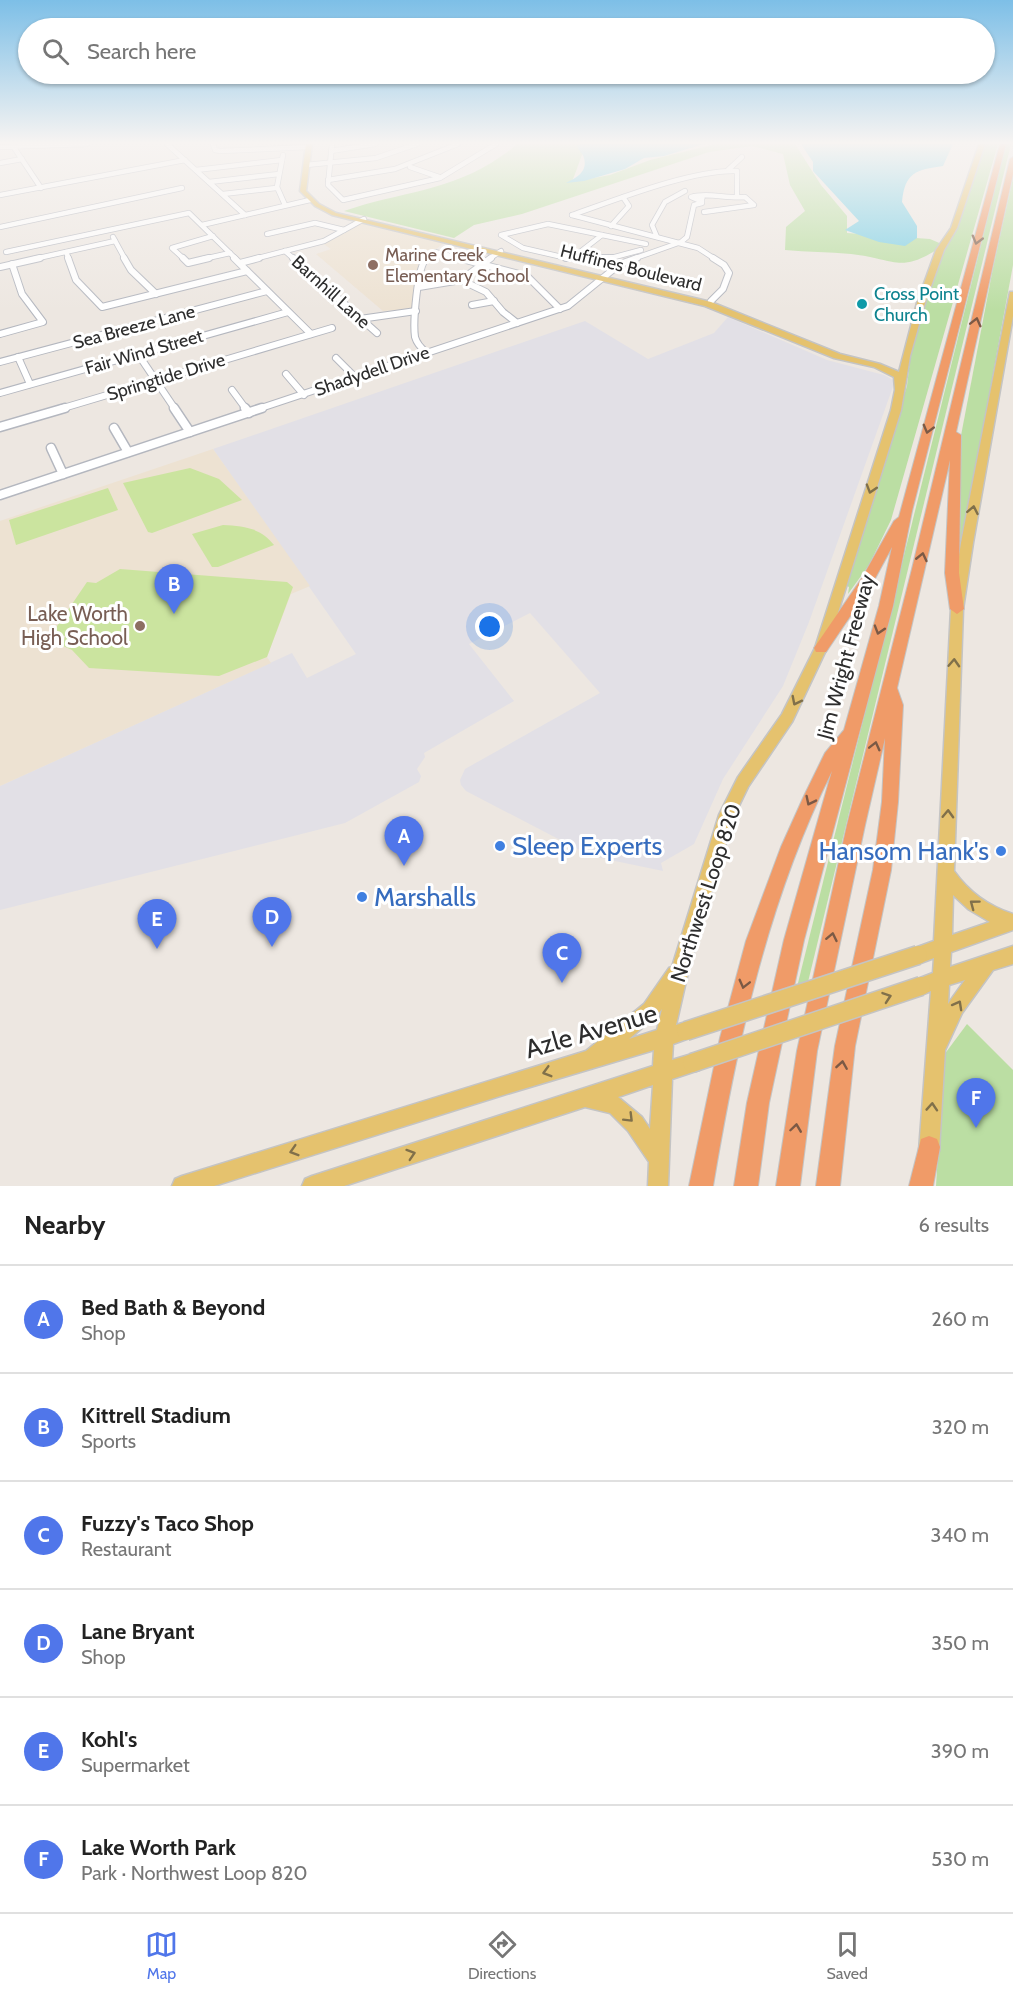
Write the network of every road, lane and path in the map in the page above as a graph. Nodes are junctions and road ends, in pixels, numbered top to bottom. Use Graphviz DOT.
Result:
graph roads {
  1 [pos="131,199"];
  2 [pos="229,199"];
  3 [pos="281,199"];
  4 [pos="616,199"];
  5 [pos="625,199"];
  6 [pos="670,199"];
  7 [pos="702,199"];
  8 [pos="748,199"];
  9 [pos="964,199"];
  10 [pos="989,199"];
  11 [pos="1004,199"];
  12 [pos="310,200"];
  13 [pos="285,206"];
  14 [pos="704,212"];
  15 [pos="245,215"];
  16 [pos="362,220"];
  17 [pos="202,225"];
  18 [pos="0,226"];
  19 [pos="611,226"];
  20 [pos="107,230"];
  21 [pos="344,230"];
  22 [pos="267,234"];
  23 [pos="602,235"];
  24 [pos="213,236"];
  25 [pos="657,237"];
  26 [pos="115,241"];
  27 [pos="681,242"];
  28 [pos="285,251"];
  29 [pos="6,252"];
  30 [pos="66,252"];
  31 [pos="499,252"];
  32 [pos="230,253"];
  33 [pos="579,254"];
  34 [pos="240,263"];
  35 [pos="12,264"];
  36 [pos="484,264"];
  37 [pos="0,267"];
  38 [pos="247,271"];
  39 [pos="605,277"];
  40 [pos="461,280"];
  41 [pos="419,287"];
  42 [pos="267,291"];
  43 [pos="156,294"];
  44 [pos="1013,294"];
  45 [pos="494,301"];
  46 [pos="709,303"];
  47 [pos="472,305"];
  48 [pos="560,309"];
  49 [pos="416,311"];
  50 [pos="288,312"];
  51 [pos="360,319"];
  52 [pos="517,323"];
  53 [pos="333,328"];
  54 [pos="377,333"];
  55 [pos="0,334"];
  56 [pos="311,334"];
  57 [pos="817,344"];
  58 [pos="426,352"];
  59 [pos="138,354"];
  60 [pos="906,356"];
  61 [pos="18,357"];
  62 [pos="336,358"];
  63 [pos="0,362"];
  64 [pos="286,374"];
  65 [pos="356,378"];
  66 [pos="156,380"];
  67 [pos="30,384"];
  68 [pos="232,390"];
  69 [pos="0,393"];
  70 [pos="901,393"];
  71 [pos="304,395"];
  72 [pos="956,405"];
  73 [pos="249,413"];
  74 [pos="0,427"];
  75 [pos="114,428"];
  76 [pos="190,432"];
  77 [pos="51,448"];
  78 [pos="128,452"];
  79 [pos="63,474"];
  80 [pos="0,495"];
  81 [pos="906,511"];
  82 [pos="957,609"];
  83 [pos="821,648"];
  84 [pos="890,688"];
  85 [pos="851,734"];
  86 [pos="945,872"];
  87 [pos="1013,922"];
  88 [pos="943,947"];
  89 [pos="1013,955"];
  90 [pos="988,963"];
  91 [pos="680,968"];
  92 [pos="941,978"];
  93 [pos="664,1038"];
  94 [pos="936,1052"];
  95 [pos="585,1061"];
  96 [pos="660,1074"];
  97 [pos="584,1098"];
  98 [pos="929,1147"];
  99 [pos="659,1159"];
  100 [pos="182,1186"];
  101 [pos="312,1186"];
  102 [pos="658,1186"];
  103 [pos="702,1186"];
  104 [pos="746,1186"];
  105 [pos="788,1186"];
  106 [pos="828,1186"];
  107 [pos="921,1186"];
  108 [pos="926,1186"];
  1 -- 18 [label="street"];
  2 -- 15 [label="street"];
  3 -- 13 [label="street"];
  4 -- 19 [label="street"];
  5 -- 19 [label="street"];
  6 -- 25 [label="street"];
  7 -- 27 [label="street"];
  8 -- 14 [label="street"];
  9 -- 60 [label="main road, Northwest Loop 820"];
  10 -- 81 [label="highway, Jim Wright Freeway, one-way"];
  72 -- 11 [label="highway, one-way"];
  12 -- 13 [label="street"];
  12 -- 16 [label="main road, Huffines Boulevard"];
  13 -- 15 [label="street"];
  15 -- 17 [label="street"];
  16 -- 21 [label="street"];
  16 -- 31 [label="main road, Huffines Boulevard"];
  17 -- 20 [label="street"];
  17 -- 24 [label="street"];
  19 -- 25 [label="street"];
  20 -- 26 [label="street"];
  20 -- 29 [label="street"];
  21 -- 22 [label="street"];
  21 -- 28 [label="street"];
  23 -- 33 [label="street"];
  23 -- 33 [label="street"];
  23 -- 33 [label="street, Huffines Boulevard"];
  24 -- 32 [label="street"];
  24 -- 32 [label="street"];
  25 -- 27 [label="street"];
  26 -- 30 [label="street"];
  26 -- 43 [label="street"];
  27 -- 39 [label="street, Shadydell Drive"];
  27 -- 46 [label="street"];
  28 -- 34 [label="street"];
  28 -- 51 [label="street, Barnhill Lane"];
  30 -- 35 [label="street"];
  30 -- 43 [label="street"];
  31 -- 36 [label="street"];
  31 -- 39 [label="main road, Huffines Boulevard"];
  32 -- 34 [label="street"];
  34 -- 38 [label="street"];
  35 -- 37 [label="street"];
  35 -- 55 [label="street"];
  36 -- 40 [label="street"];
  36 -- 41 [label="street"];
  36 -- 48 [label="street"];
  38 -- 42 [label="street"];
  38 -- 43 [label="street"];
  39 -- 46 [label="main road, Huffines Boulevard"];
  39 -- 48 [label="street, Shadydell Drive"];
  40 -- 41 [label="street"];
  40 -- 45 [label="street"];
  41 -- 49 [label="street"];
  42 -- 50 [label="street"];
  42 -- 61 [label="street, Sea Breeze Lane"];
  82 -- 44 [label="main road, one-way"];
  45 -- 47 [label="street"];
  45 -- 52 [label="street"];
  46 -- 57 [label="main road, Huffines Boulevard"];
  48 -- 52 [label="street, Shadydell Drive"];
  49 -- 51 [label="street"];
  49 -- 58 [label="street"];
  50 -- 56 [label="street"];
  50 -- 59 [label="street, Fair Wind Street"];
  51 -- 54 [label="street, Barnhill Lane"];
  52 -- 58 [label="street, Shadydell Drive"];
  53 -- 56 [label="street, Springtide Drive"];
  56 -- 66 [label="street, Springtide Drive"];
  57 -- 60 [label="main road, Huffines Boulevard"];
  57 -- 70 [label="main road, Huffines Boulevard"];
  58 -- 65 [label="street, Shadydell Drive"];
  59 -- 66 [label="street"];
  59 -- 67 [label="street, Fair Wind Street"];
  60 -- 70 [label="main road, Northwest Loop 820"];
  61 -- 63 [label="street, Sea Breeze Lane"];
  61 -- 67 [label="street"];
  62 -- 65 [label="street"];
  64 -- 71 [label="street"];
  65 -- 71 [label="street, Shadydell Drive"];
  66 -- 74 [label="street, Springtide Drive"];
  66 -- 76 [label="street"];
  67 -- 69 [label="street, Fair Wind Street"];
  68 -- 73 [label="street"];
  70 -- 83 [label="main road, Northwest Loop 820, one-way"];
  71 -- 73 [label="street, Shadydell Drive"];
  72 -- 82 [label="highway"];
  84 -- 72 [label="highway, one-way"];
  73 -- 76 [label="street, Shadydell Drive"];
  75 -- 78 [label="street"];
  76 -- 78 [label="street, Shadydell Drive"];
  77 -- 79 [label="street"];
  78 -- 79 [label="street, Shadydell Drive"];
  79 -- 80 [label="street, Shadydell Drive"];
  81 -- 83 [label="highway"];
  81 -- 85 [label="highway, Jim Wright Freeway, one-way"];
  86 -- 82 [label="main road, one-way"];
  83 -- 91 [label="main road, Northwest Loop 820, one-way"];
  105 -- 84 [label="highway, one-way"];
  106 -- 84 [label="highway, one-way"];
  85 -- 103 [label="highway, one-way"];
  85 -- 104 [label="highway, Jim Wright Freeway"];
  87 -- 86 [label="main road, one-way"];
  86 -- 88 [label="main road"];
  87 -- 88 [label="main road, Azle Avenue"];
  88 -- 92 [label="main road"];
  88 -- 93 [label="main road, Azle Avenue, bridge"];
  89 -- 90 [label="main road"];
  90 -- 92 [label="main road"];
  94 -- 90 [label="main road, one-way"];
  91 -- 93 [label="main road, Northwest Loop 820"];
  91 -- 95 [label="main road"];
  92 -- 94 [label="main road"];
  96 -- 92 [label="main road, one-way, bridge"];
  93 -- 95 [label="main road, Azle Avenue"];
  93 -- 96 [label="main road, Northwest Loop 820"];
  98 -- 94 [label="main road, one-way"];
  95 -- 100 [label="main road, Azle Avenue, one-way"];
  96 -- 97 [label="main road"];
  96 -- 99 [label="main road, Northwest Loop 820"];
  97 -- 99 [label="main road, one-way"];
  101 -- 97 [label="main road, one-way"];
  98 -- 107 [label="highway"];
  98 -- 108 [label="main road"];
  99 -- 102 [label="main road, Northwest Loop 820"];
}
